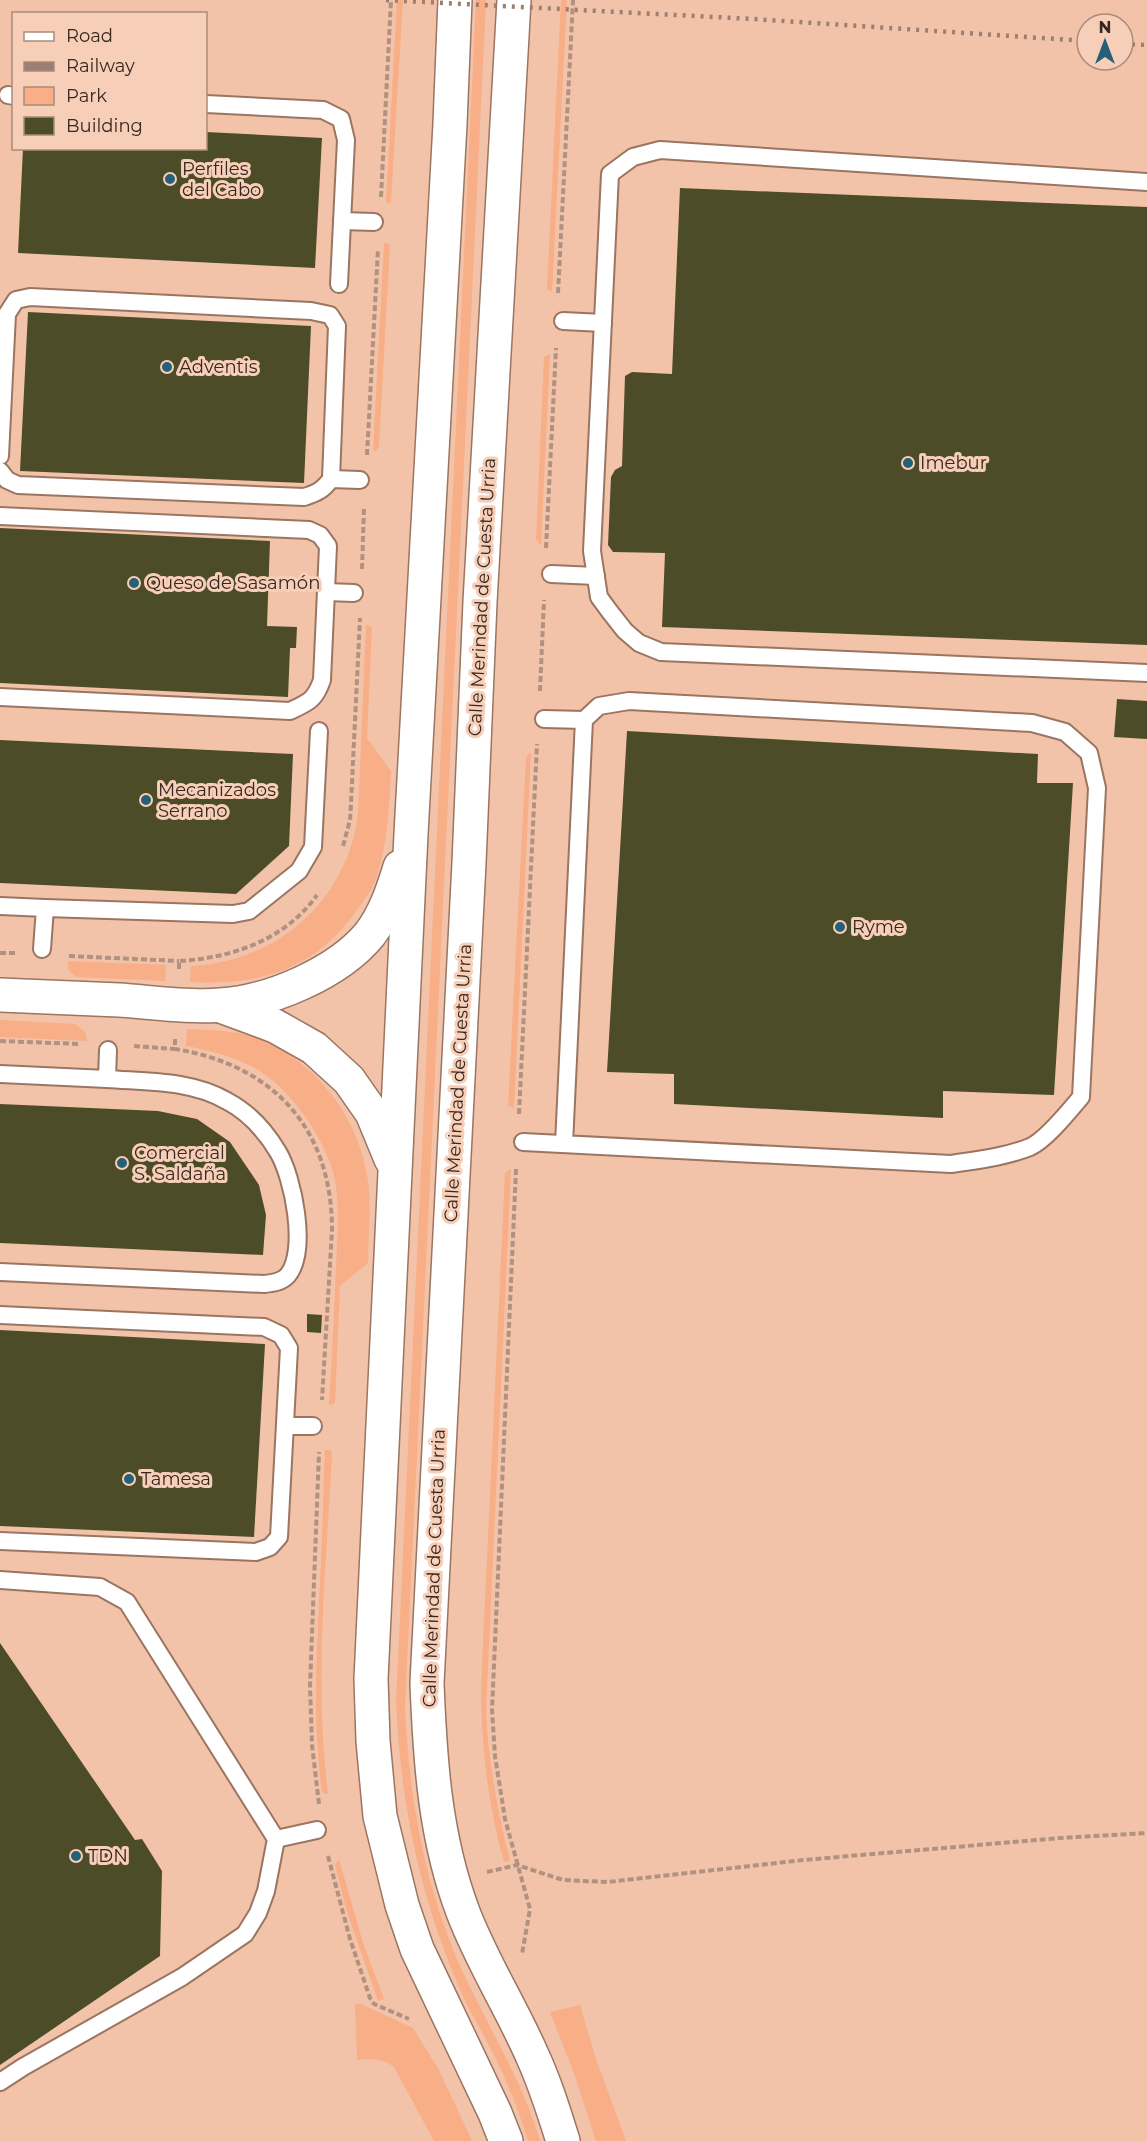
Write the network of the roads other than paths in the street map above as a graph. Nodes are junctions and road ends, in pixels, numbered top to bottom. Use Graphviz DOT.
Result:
graph roads {
  1 [pos="454,0"];
  2 [pos="514,0"];
  3 [pos="207,104"];
  4 [pos="1147,182"];
  5 [pos="342,221"];
  6 [pos="374,222"];
  7 [pos="339,284"];
  8 [pos="563,321"];
  9 [pos="603,322"];
  10 [pos="0,456"];
  11 [pos="0,471"];
  12 [pos="331,479"];
  13 [pos="360,480"];
  14 [pos="0,516"];
  15 [pos="551,574"];
  16 [pos="596,576"];
  17 [pos="326,592"];
  18 [pos="354,593"];
  19 [pos="1147,673"];
  20 [pos="0,697"];
  21 [pos="544,719"];
  22 [pos="584,720"];
  23 [pos="319,731"];
  24 [pos="411,834"];
  25 [pos="0,906"];
  26 [pos="45,908"];
  27 [pos="42,949"];
  28 [pos="0,995"];
  29 [pos="220,1005"];
  30 [pos="108,1050"];
  31 [pos="0,1074"];
  32 [pos="107,1078"];
  33 [pos="524,1142"];
  34 [pos="564,1144"];
  35 [pos="395,1169"];
  36 [pos="0,1272"];
  37 [pos="0,1315"];
  38 [pos="285,1426"];
  39 [pos="313,1426"];
  40 [pos="0,1541"];
  41 [pos="0,1580"];
  42 [pos="317,1830"];
  43 [pos="276,1839"];
  44 [pos="0,2082"];
  45 [pos="506,2141"];
  46 [pos="563,2141"];
  1 -- 24 [label="street"];
  2 -- 46 [label="street, Calle Merindad de Cuesta Urria"];
  3 -- 5 [label="lane"];
  4 -- 9 [label="lane"];
  5 -- 6 [label="lane"];
  5 -- 7 [label="lane"];
  8 -- 9 [label="lane"];
  9 -- 16 [label="lane"];
  10 -- 12 [label="lane"];
  11 -- 12 [label="lane"];
  12 -- 13 [label="lane"];
  14 -- 17 [label="lane"];
  15 -- 16 [label="lane"];
  16 -- 19 [label="lane"];
  17 -- 18 [label="lane"];
  17 -- 20 [label="lane"];
  21 -- 22 [label="lane"];
  22 -- 34 [label="lane"];
  22 -- 34 [label="lane"];
  23 -- 26 [label="lane"];
  24 -- 29 [label="street"];
  24 -- 35 [label="street"];
  25 -- 26 [label="lane"];
  26 -- 27 [label="lane"];
  28 -- 29 [label="street"];
  29 -- 35 [label="street"];
  30 -- 32 [label="lane"];
  31 -- 32 [label="lane"];
  32 -- 36 [label="lane"];
  33 -- 34 [label="lane"];
  35 -- 45 [label="street"];
  37 -- 38 [label="lane"];
  38 -- 39 [label="lane"];
  38 -- 40 [label="lane"];
  41 -- 43 [label="lane"];
  42 -- 43 [label="lane"];
  43 -- 44 [label="lane"];
}
